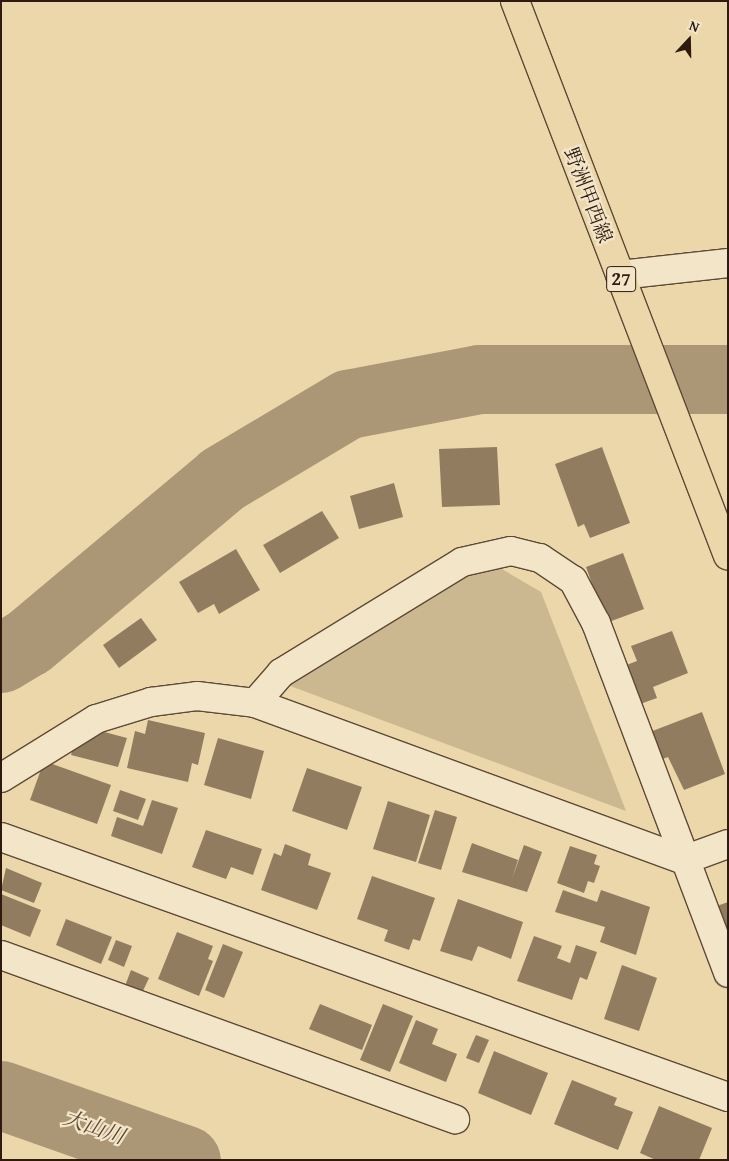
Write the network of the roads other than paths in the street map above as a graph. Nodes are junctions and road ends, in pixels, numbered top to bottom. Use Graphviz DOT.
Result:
graph roads {
  1 [pos="515,1"];
  2 [pos="728,263"];
  3 [pos="620,274"];
  4 [pos="728,556"];
  5 [pos="255,702"];
  6 [pos="1,778"];
  7 [pos="1,837"];
  8 [pos="728,844"];
  9 [pos="684,860"];
  10 [pos="1,955"];
  11 [pos="728,973"];
  12 [pos="728,1097"];
  13 [pos="455,1119"];
  1 -- 3 [label="main road, 野洲甲西線 / 27"];
  2 -- 3 [label="street"];
  3 -- 4 [label="main road, 野洲甲西線 / 27"];
  5 -- 6 [label="street"];
  5 -- 9 [label="street"];
  5 -- 9 [label="street"];
  7 -- 12 [label="street"];
  8 -- 9 [label="street"];
  9 -- 11 [label="street"];
  10 -- 13 [label="street"];
}
